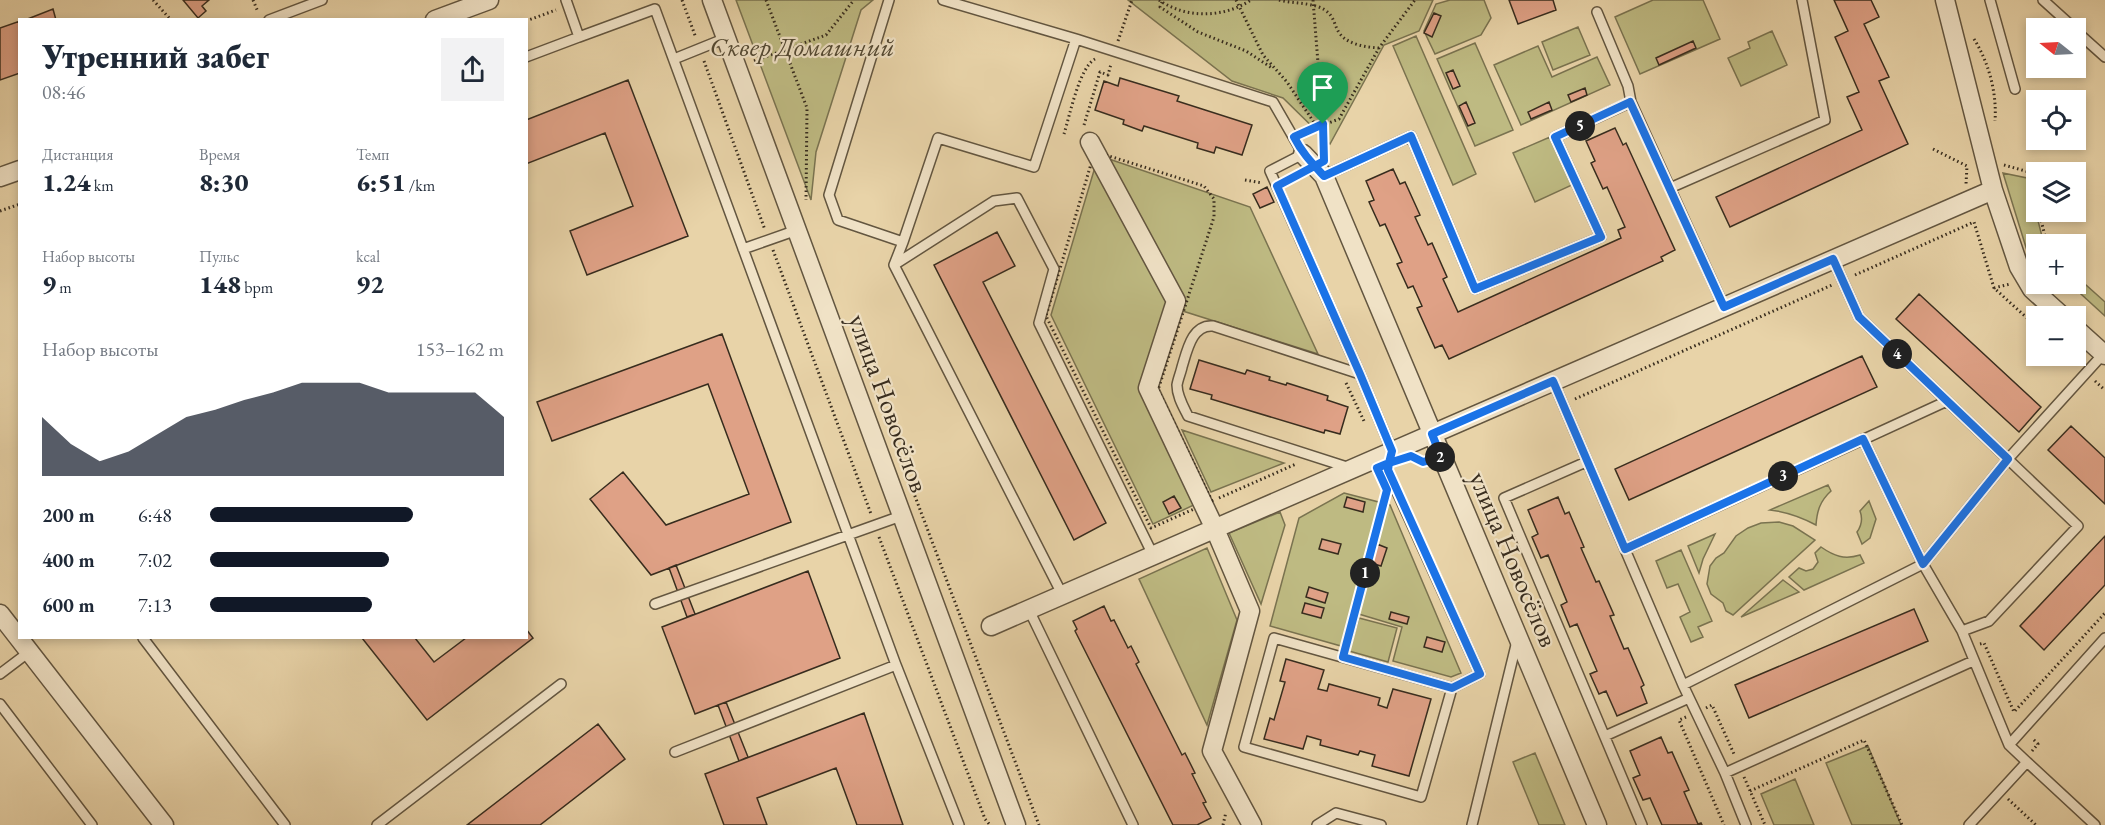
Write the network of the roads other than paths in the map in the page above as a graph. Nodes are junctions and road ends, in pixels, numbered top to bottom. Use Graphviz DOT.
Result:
graph roads {
  1 [pos="322,0"];
  2 [pos="489,0"];
  3 [pos="566,0"];
  4 [pos="712,0"];
  5 [pos="889,0"];
  6 [pos="943,0"];
  7 [pos="1803,0"];
  8 [pos="1945,0"];
  9 [pos="1990,0"];
  10 [pos="2043,0"];
  11 [pos="303,3"];
  12 [pos="1597,12"];
  13 [pos="272,18"];
  14 [pos="440,18"];
  15 [pos="2062,18"];
  16 [pos="579,37"];
  17 [pos="726,38"];
  18 [pos="1076,39"];
  19 [pos="2086,40"];
  20 [pos="528,56"];
  21 [pos="2105,57"];
  22 [pos="674,59"];
  23 [pos="2015,89"];
  24 [pos="1630,102"];
  25 [pos="1090,143"];
  26 [pos="1314,166"];
  27 [pos="18,171"];
  28 [pos="0,177"];
  29 [pos="1670,188"];
  30 [pos="1993,190"];
  31 [pos="796,230"];
  32 [pos="903,242"];
  33 [pos="743,249"];
  34 [pos="1833,259"];
  35 [pos="894,265"];
  36 [pos="2050,306"];
  37 [pos="1724,307"];
  38 [pos="2086,338"];
  39 [pos="2104,354"];
  40 [pos="1360,374"];
  41 [pos="1553,381"];
  42 [pos="1947,401"];
  43 [pos="1432,434"];
  44 [pos="1863,439"];
  45 [pos="1392,451"];
  46 [pos="2008,459"];
  47 [pos="1586,462"];
  48 [pos="1353,468"];
  49 [pos="901,516"];
  50 [pos="1215,529"];
  51 [pos="849,535"];
  52 [pos="1625,549"];
  53 [pos="1153,555"];
  54 [pos="1923,564"];
  55 [pos="1062,594"];
  56 [pos="655,604"];
  57 [pos="1029,610"];
  58 [pos="0,614"];
  59 [pos="991,626"];
  60 [pos="1962,630"];
  61 [pos="18,638"];
  62 [pos="19,639"];
  63 [pos="147,639"];
  64 [pos="1518,639"];
  65 [pos="2105,639"];
  66 [pos="29,652"];
  67 [pos="1973,661"];
  68 [pos="896,664"];
  69 [pos="0,674"];
  70 [pos="561,684"];
  71 [pos="1683,684"];
  72 [pos="1452,688"];
  73 [pos="1689,698"];
  74 [pos="0,704"];
  75 [pos="1605,736"];
  76 [pos="2010,745"];
  77 [pos="675,752"];
  78 [pos="2027,762"];
  79 [pos="1725,773"];
  80 [pos="92,825"];
  81 [pos="164,825"];
  82 [pos="285,825"];
  83 [pos="377,825"];
  84 [pos="959,825"];
  85 [pos="1016,825"];
  86 [pos="1133,825"];
  87 [pos="1252,825"];
  88 [pos="1317,825"];
  89 [pos="1381,825"];
  90 [pos="1472,825"];
  91 [pos="1597,825"];
  92 [pos="1642,825"];
  93 [pos="1746,825"];
  94 [pos="1969,825"];
  95 [pos="2095,825"];
  1 -- 11 [label="lane"];
  2 -- 14 [label="street"];
  3 -- 16 [label="lane"];
  4 -- 17 [label="street, улица Новосёлов"];
  5 -- 32 [label="lane"];
  6 -- 18 [label="lane"];
  7 -- 29 [label="lane"];
  8 -- 30 [label="street"];
  9 -- 23 [label="lane"];
  10 -- 15 [label="lane"];
  11 -- 13 [label="lane"];
  12 -- 24 [label="lane"];
  16 -- 20 [label="lane"];
  16 -- 22 [label="lane"];
  17 -- 22 [label="lane"];
  17 -- 31 [label="street, улица Новосёлов"];
  18 -- 26 [label="lane"];
  18 -- 32 [label="lane"];
  19 -- 21 [label="lane"];
  22 -- 33 [label="lane"];
  24 -- 26 [label="lane"];
  24 -- 29 [label="lane"];
  25 -- 50 [label="street"];
  26 -- 40 [label="lane"];
  26 -- 43 [label="street, улица Новосёлов"];
  27 -- 28 [label="street"];
  29 -- 37 [label="lane"];
  30 -- 34 [label="street"];
  30 -- 36 [label="street"];
  31 -- 33 [label="lane"];
  31 -- 49 [label="street, улица Новосёлов"];
  32 -- 35 [label="lane"];
  33 -- 51 [label="lane"];
  34 -- 37 [label="street"];
  34 -- 42 [label="lane"];
  35 -- 53 [label="lane"];
  35 -- 55 [label="lane"];
  37 -- 41 [label="street"];
  38 -- 39 [label="street"];
  39 -- 46 [label="lane"];
  40 -- 45 [label="lane"];
  40 -- 48 [label="lane"];
  41 -- 43 [label="street"];
  41 -- 47 [label="lane"];
  42 -- 44 [label="lane"];
  42 -- 46 [label="lane"];
  43 -- 45 [label="street"];
  43 -- 64 [label="street, улица Новосёлов"];
  44 -- 52 [label="lane"];
  44 -- 54 [label="lane"];
  45 -- 48 [label="street"];
  45 -- 72 [label="lane"];
  46 -- 54 [label="lane"];
  46 -- 60 [label="lane"];
  47 -- 52 [label="lane"];
  47 -- 75 [label="lane"];
  48 -- 50 [label="street"];
  49 -- 51 [label="lane"];
  49 -- 85 [label="street, улица Новосёлов"];
  50 -- 53 [label="street"];
  50 -- 87 [label="street"];
  51 -- 56 [label="lane"];
  51 -- 68 [label="lane"];
  52 -- 71 [label="lane"];
  53 -- 55 [label="street"];
  54 -- 60 [label="lane"];
  54 -- 71 [label="lane"];
  55 -- 57 [label="street"];
  57 -- 59 [label="street"];
  57 -- 86 [label="lane"];
  58 -- 61 [label="street"];
  60 -- 67 [label="lane"];
  62 -- 66 [label="street"];
  63 -- 82 [label="lane"];
  64 -- 90 [label="lane"];
  64 -- 91 [label="street, улица Новосёлов"];
  65 -- 76 [label="lane"];
  66 -- 69 [label="lane"];
  66 -- 81 [label="street"];
  67 -- 76 [label="lane"];
  67 -- 79 [label="lane"];
  68 -- 77 [label="lane"];
  68 -- 84 [label="lane"];
  70 -- 83 [label="lane"];
  71 -- 73 [label="lane"];
  72 -- 72 [label="lane"];
  73 -- 75 [label="lane"];
  73 -- 79 [label="lane"];
  74 -- 80 [label="lane"];
  75 -- 92 [label="lane"];
  76 -- 78 [label="lane"];
  78 -- 94 [label="lane"];
  78 -- 95 [label="lane"];
  79 -- 93 [label="lane"];
  88 -- 89 [label="lane"];
}
